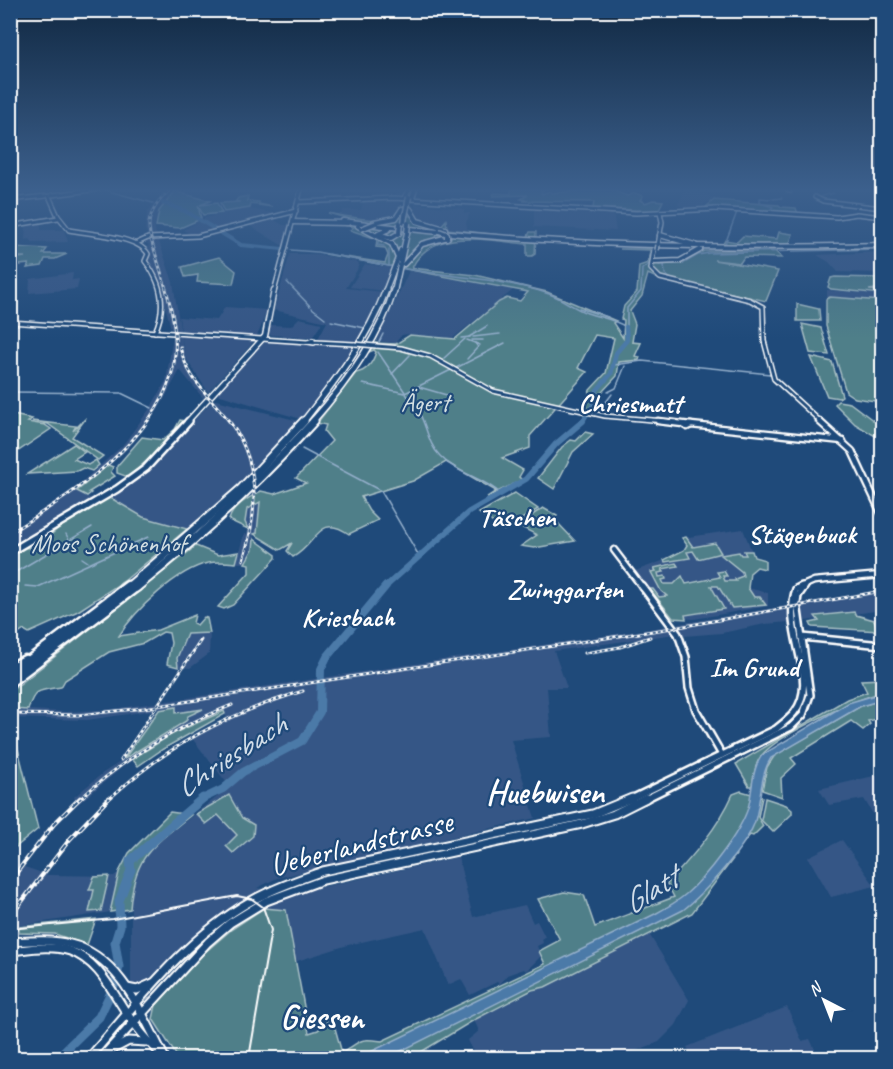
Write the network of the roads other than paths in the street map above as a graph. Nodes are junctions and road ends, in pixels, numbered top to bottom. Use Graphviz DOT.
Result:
graph roads {
  1 [pos="115,239"];
  2 [pos="146,239"];
  3 [pos="290,239"];
  4 [pos="377,239"];
  5 [pos="381,239"];
  6 [pos="400,239"];
  7 [pos="401,239"];
  8 [pos="435,239"];
  9 [pos="445,239"];
  10 [pos="524,239"];
  11 [pos="560,239"];
  12 [pos="659,240"];
  13 [pos="137,243"];
  14 [pos="393,246"];
  15 [pos="882,246"];
  16 [pos="714,248"];
  17 [pos="722,249"];
  18 [pos="398,258"];
  19 [pos="657,259"];
  20 [pos="400,267"];
  21 [pos="395,288"];
  22 [pos="10,322"];
  23 [pos="155,332"];
  24 [pos="260,339"];
  25 [pos="843,441"];
  26 [pos="882,515"];
  27 [pos="615,550"];
  28 [pos="10,552"];
  29 [pos="881,575"];
  30 [pos="799,637"];
  31 [pos="53,643"];
  32 [pos="882,645"];
  33 [pos="10,668"];
  34 [pos="10,675"];
  35 [pos="10,682"];
  36 [pos="722,756"];
  37 [pos="10,942"];
  38 [pos="10,951"];
  39 [pos="160,978"];
  40 [pos="127,989"];
  41 [pos="136,1005"];
  42 [pos="141,1013"];
  43 [pos="129,1014"];
  44 [pos="133,1022"];
  45 [pos="146,1042"];
  46 [pos="164,1057"];
  47 [pos="101,1058"];
  48 [pos="88,1059"];
  1 -- 13 [label="street"];
  2 -- 13 [label="street"];
  3 -- 24 [label="main road"];
  4 -- 14 [label="highway, bridge"];
  5 -- 14 [label="highway"];
  6 -- 18 [label="highway"];
  7 -- 20 [label="highway"];
  8 -- 20 [label="highway"];
  9 -- 21 [label="highway, bridge"];
  10 -- 12 [label="highway"];
  11 -- 12 [label="highway"];
  12 -- 16 [label="highway"];
  12 -- 16 [label="highway"];
  12 -- 17 [label="highway"];
  12 -- 19 [label="street"];
  12 -- 19 [label="highway"];
  13 -- 23 [label="street"];
  14 -- 18 [label="highway"];
  15 -- 16 [label="highway"];
  15 -- 17 [label="highway"];
  17 -- 19 [label="highway"];
  18 -- 20 [label="highway"];
  19 -- 25 [label="street"];
  20 -- 21 [label="highway"];
  20 -- 31 [label="highway"];
  21 -- 35 [label="highway"];
  22 -- 23 [label="street"];
  23 -- 24 [label="street"];
  24 -- 25 [label="street, bridge"];
  24 -- 28 [label="main road"];
  25 -- 26 [label="street"];
  27 -- 36 [label="street"];
  29 -- 30 [label="street, Ueberlandstrasse"];
  30 -- 32 [label="street"];
  30 -- 36 [label="street, Ueberlandstrasse"];
  30 -- 42 [label="street, Ueberlandstrasse"];
  31 -- 33 [label="highway"];
  31 -- 34 [label="highway"];
  36 -- 39 [label="street, Ueberlandstrasse"];
  37 -- 40 [label="street"];
  38 -- 43 [label="street"];
  39 -- 40 [label="street"];
  39 -- 41 [label="street, Ueberlandstrasse"];
  40 -- 41 [label="street"];
  41 -- 42 [label="street"];
  41 -- 43 [label="street, Ueberlandstrasse"];
  42 -- 44 [label="street, Ueberlandstrasse"];
  42 -- 46 [label="street"];
  43 -- 44 [label="street"];
  43 -- 48 [label="street, Ueberlandstrasse"];
  44 -- 45 [label="street"];
  44 -- 47 [label="street, Ueberlandstrasse"];
  45 -- 46 [label="street"];
  45 -- 47 [label="street"];
}
